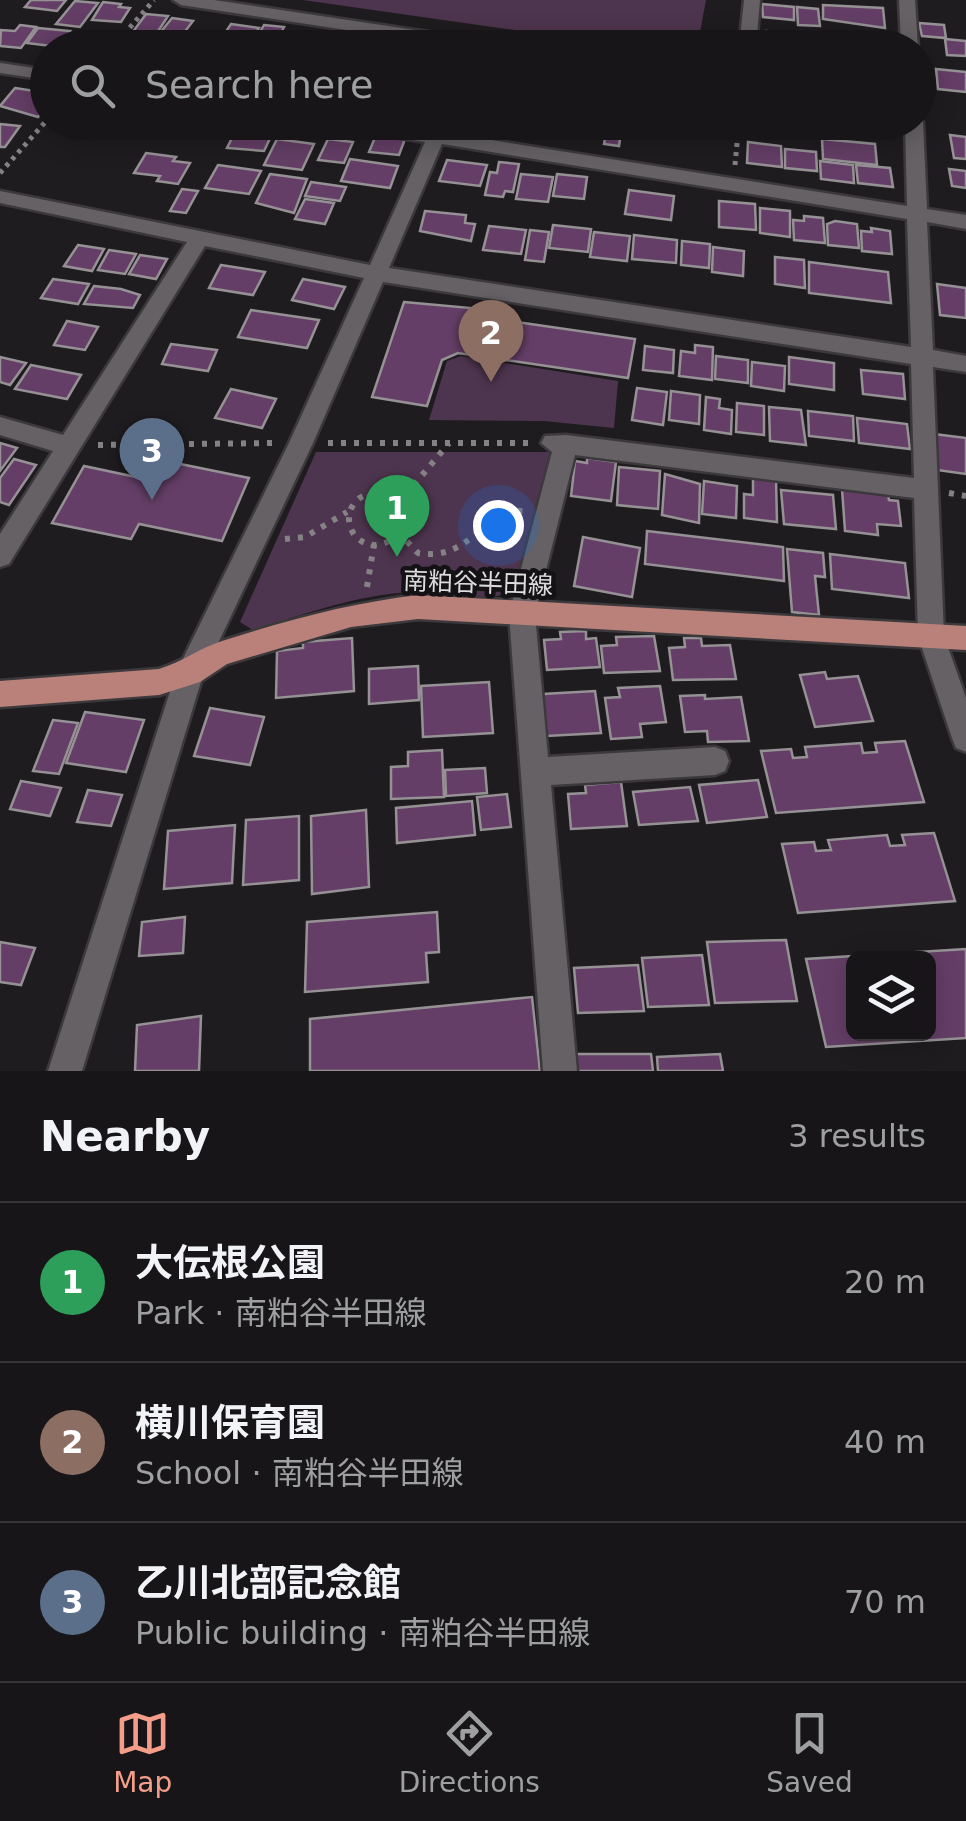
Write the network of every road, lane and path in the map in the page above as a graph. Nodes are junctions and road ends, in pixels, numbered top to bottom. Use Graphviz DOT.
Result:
graph roads {
  1 [pos="154,0"];
  2 [pos="181,0"];
  3 [pos="752,0"];
  4 [pos="907,0"];
  5 [pos="128,30"];
  6 [pos="375,30"];
  7 [pos="749,30"];
  8 [pos="909,30"];
  9 [pos="0,68"];
  10 [pos="30,73"];
  11 [pos="30,140"];
  12 [pos="435,140"];
  13 [pos="492,140"];
  14 [pos="738,140"];
  15 [pos="915,140"];
  16 [pos="0,174"];
  17 [pos="733,186"];
  18 [pos="0,197"];
  19 [pos="918,216"];
  20 [pos="966,222"];
  21 [pos="200,237"];
  22 [pos="374,273"];
  23 [pos="920,357"];
  24 [pos="966,364"];
  25 [pos="0,426"];
  26 [pos="449,442"];
  27 [pos="66,446"];
  28 [pos="924,489"];
  29 [pos="392,498"];
  30 [pos="347,512"];
  31 [pos="534,526"];
  32 [pos="398,532"];
  33 [pos="269,542"];
  34 [pos="374,544"];
  35 [pos="0,556"];
  36 [pos="363,613"];
  37 [pos="522,614"];
  38 [pos="931,636"];
  39 [pos="966,638"];
  40 [pos="190,673"];
  41 [pos="0,694"];
  42 [pos="966,738"];
  43 [pos="716,761"];
  44 [pos="535,772"];
  45 [pos="65,1071"];
  46 [pos="560,1071"];
  1 -- 5 [label="path"];
  2 -- 6 [label="street"];
  3 -- 7 [label="street"];
  4 -- 8 [label="street"];
  9 -- 10 [label="street"];
  11 -- 16 [label="path"];
  12 -- 22 [label="street"];
  13 -- 17 [label="street"];
  14 -- 17 [label="path"];
  15 -- 19 [label="street"];
  17 -- 19 [label="street"];
  18 -- 21 [label="street"];
  19 -- 20 [label="street"];
  19 -- 23 [label="street"];
  21 -- 22 [label="street"];
  21 -- 27 [label="street"];
  22 -- 23 [label="street"];
  22 -- 40 [label="street"];
  23 -- 24 [label="street"];
  23 -- 28 [label="street"];
  25 -- 27 [label="street"];
  26 -- 29 [label="path"];
  27 -- 35 [label="street"];
  28 -- 37 [label="street"];
  28 -- 38 [label="street"];
  29 -- 30 [label="path"];
  29 -- 32 [label="path"];
  30 -- 33 [label="path"];
  30 -- 34 [label="path"];
  31 -- 32 [label="path"];
  32 -- 34 [label="path"];
  34 -- 36 [label="path"];
  36 -- 37 [label="main road, 南粕谷半田線"];
  36 -- 40 [label="main road, 南粕谷半田線"];
  37 -- 38 [label="main road, 南粕谷半田線"];
  37 -- 44 [label="street"];
  38 -- 39 [label="main road, 南粕谷半田線"];
  38 -- 42 [label="street"];
  40 -- 41 [label="main road, 南粕谷半田線"];
  40 -- 45 [label="street"];
  43 -- 44 [label="street"];
  44 -- 46 [label="street"];
}
